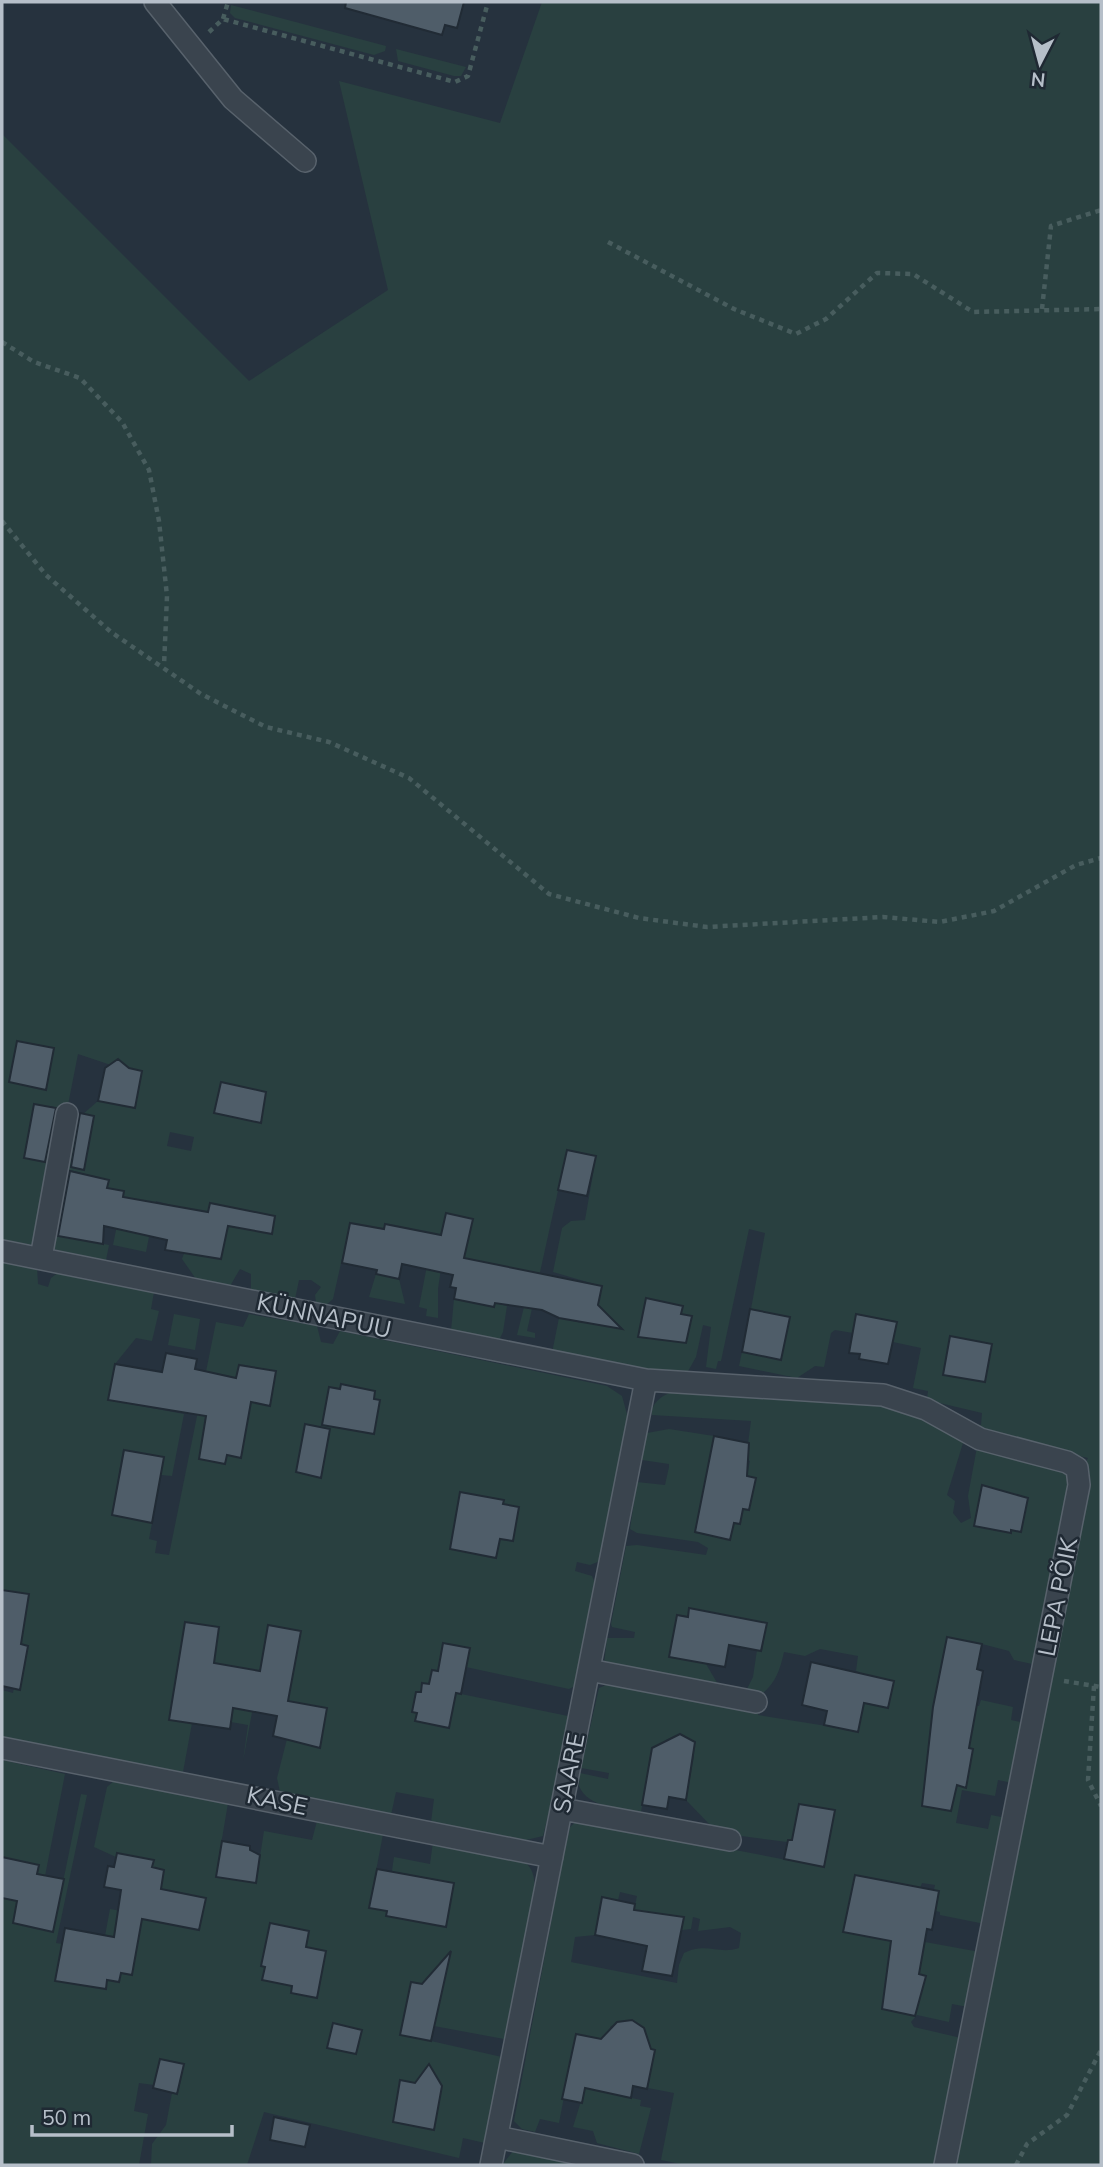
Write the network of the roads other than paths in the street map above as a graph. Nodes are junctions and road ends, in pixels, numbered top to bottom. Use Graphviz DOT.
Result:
graph roads {
  1 [pos="155,2"];
  2 [pos="305,161"];
  3 [pos="67,1114"];
  4 [pos="2,1251"];
  5 [pos="41,1258"];
  6 [pos="646,1380"];
  7 [pos="589,1670"];
  8 [pos="756,1702"];
  9 [pos="2,1748"];
  10 [pos="562,1809"];
  11 [pos="730,1840"];
  12 [pos="552,1857"];
  13 [pos="497,2137"];
  14 [pos="491,2165"];
  15 [pos="633,2165"];
  16 [pos="945,2165"];
  1 -- 2 [label="street"];
  3 -- 5 [label="street"];
  4 -- 5 [label="street, KÜNNAPUU"];
  5 -- 6 [label="street, KÜNNAPUU"];
  6 -- 7 [label="street, SAARE"];
  6 -- 16 [label="street, LEPA PÕIK"];
  7 -- 8 [label="street"];
  7 -- 10 [label="street, SAARE"];
  9 -- 12 [label="street, KASE"];
  10 -- 11 [label="street"];
  10 -- 12 [label="street, SAARE"];
  12 -- 13 [label="street, SAARE"];
  13 -- 14 [label="street, SAARE"];
  13 -- 15 [label="street"];
}
